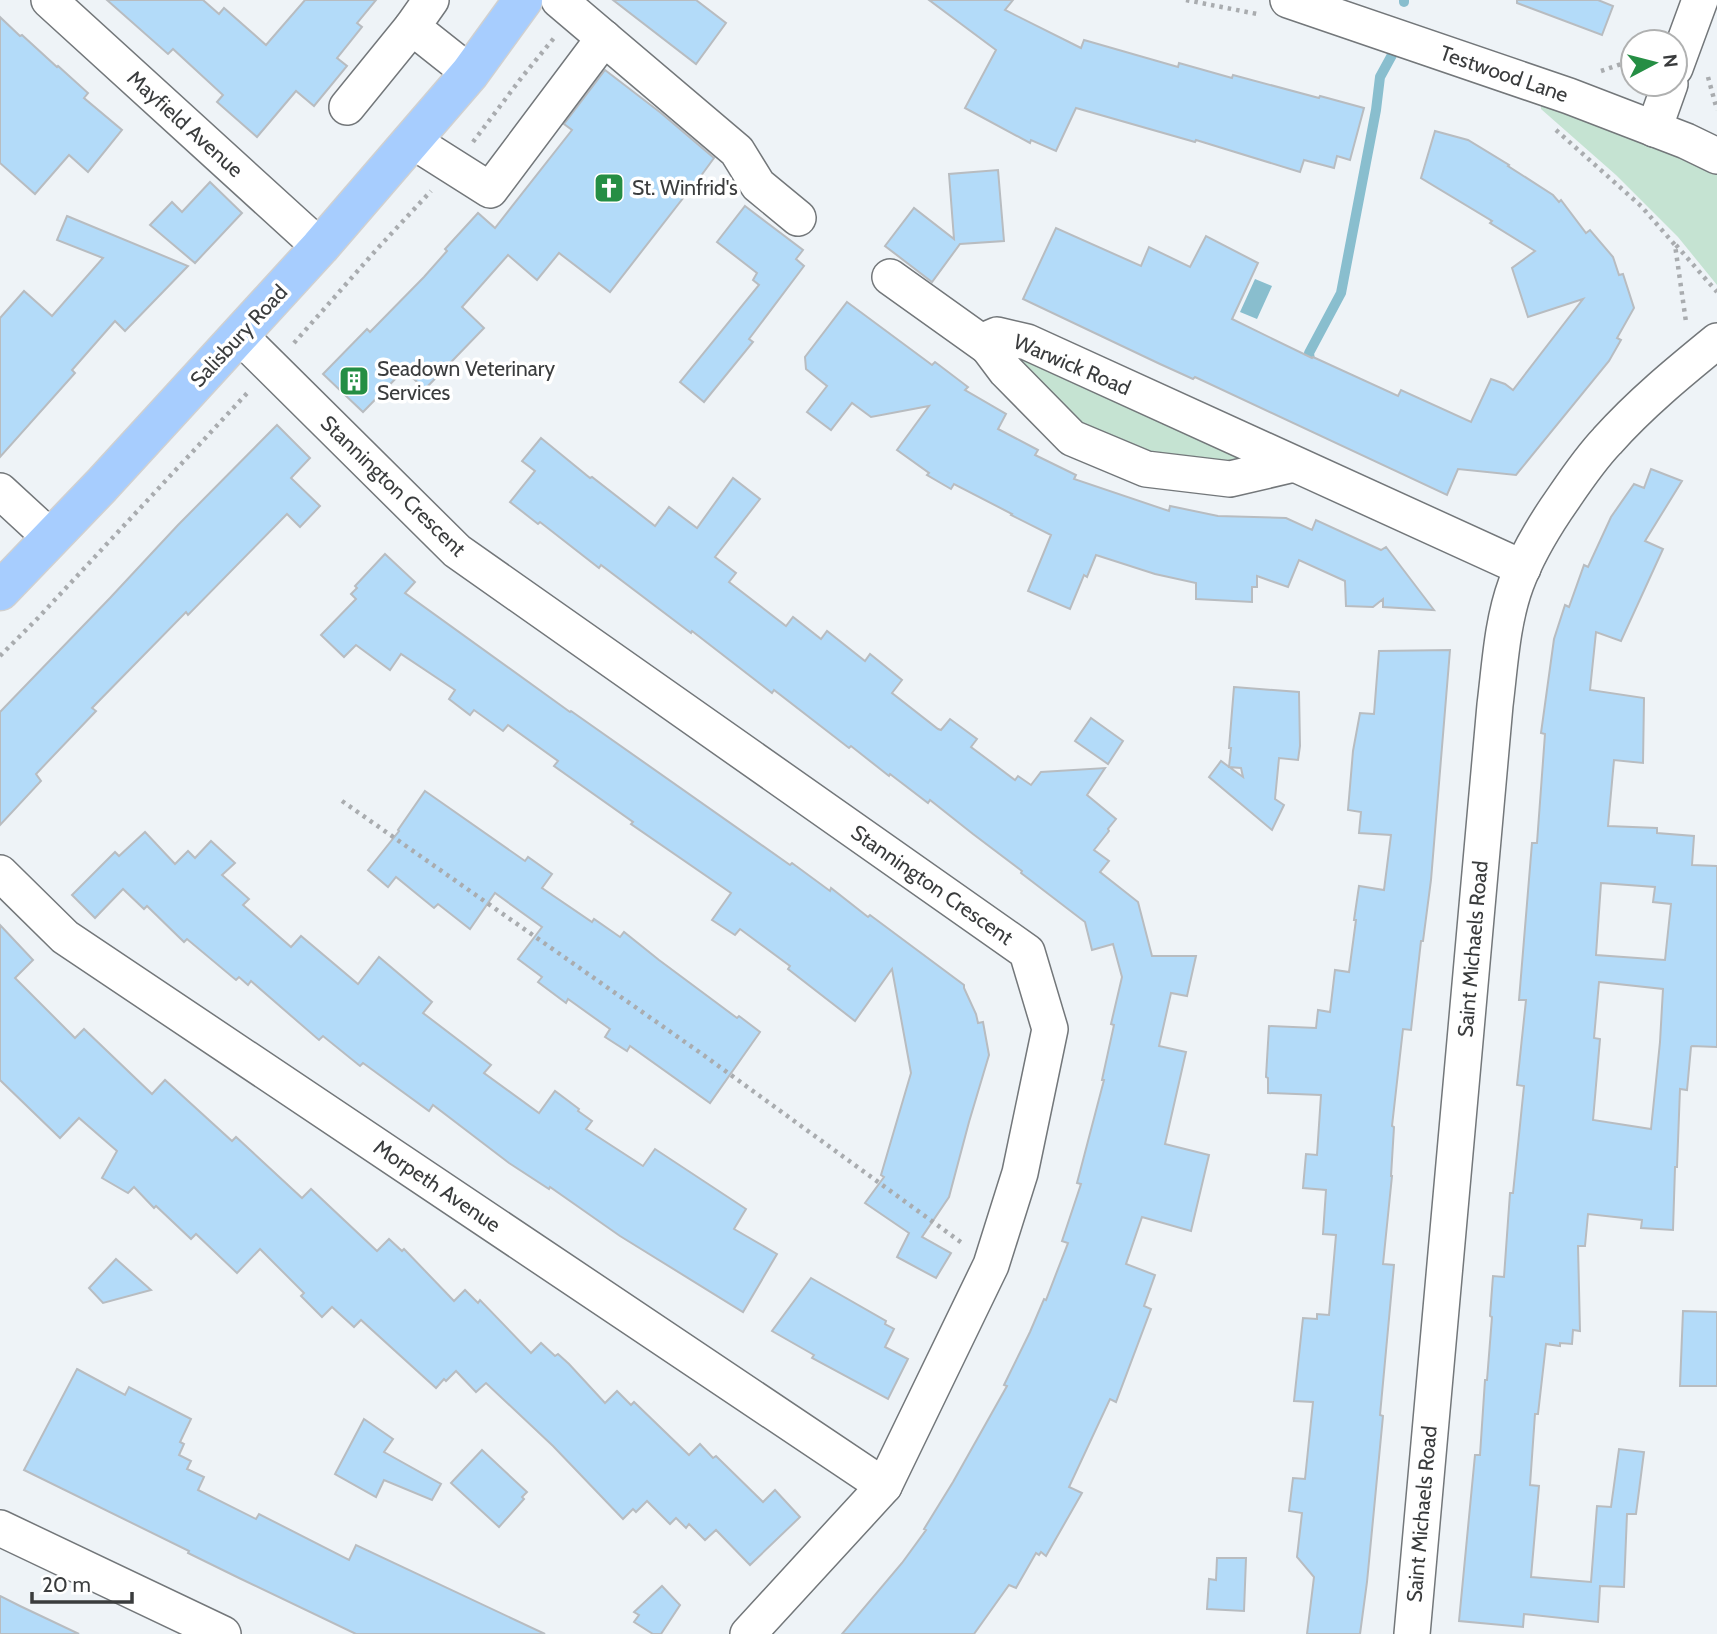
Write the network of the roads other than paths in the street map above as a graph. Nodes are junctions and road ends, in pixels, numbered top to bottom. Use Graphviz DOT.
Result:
graph roads {
  1 [pos="49,0"];
  2 [pos="523,0"];
  3 [pos="1700,0"];
  4 [pos="1290,1"];
  5 [pos="566,6"];
  6 [pos="421,13"];
  7 [pos="1689,30"];
  8 [pos="604,38"];
  9 [pos="470,73"];
  10 [pos="1665,98"];
  11 [pos="347,107"];
  12 [pos="1654,129"];
  13 [pos="411,140"];
  14 [pos="1717,156"];
  15 [pos="798,218"];
  16 [pos="320,247"];
  17 [pos="890,277"];
  18 [pos="240,336"];
  19 [pos="1717,341"];
  20 [pos="988,347"];
  21 [pos="1294,464"];
  22 [pos="0,491"];
  23 [pos="51,538"];
  24 [pos="1523,568"];
  25 [pos="0,591"];
  26 [pos="0,873"];
  27 [pos="884,1486"];
  28 [pos="0,1528"];
  29 [pos="223,1634"];
  30 [pos="748,1634"];
  31 [pos="1412,1634"];
  1 -- 16 [label="street, Mayfield Avenue"];
  2 -- 9 [label="main road, Salisbury Road"];
  3 -- 7 [label="street"];
  4 -- 12 [label="street, Testwood Lane"];
  5 -- 8 [label="street"];
  6 -- 9 [label="street"];
  6 -- 11 [label="street"];
  8 -- 13 [label="street"];
  8 -- 15 [label="street"];
  9 -- 13 [label="main road, Salisbury Road"];
  10 -- 12 [label="street"];
  12 -- 14 [label="street, Testwood Lane"];
  13 -- 16 [label="main road, Salisbury Road"];
  16 -- 18 [label="main road, Salisbury Road"];
  17 -- 20 [label="street"];
  18 -- 23 [label="main road, Salisbury Road"];
  18 -- 27 [label="street, Stannington Crescent"];
  19 -- 24 [label="street, Saint Michaels Road"];
  20 -- 21 [label="street, Warwick Road"];
  20 -- 21 [label="street, Warwick Road"];
  21 -- 24 [label="street, Warwick Road"];
  22 -- 23 [label="street"];
  23 -- 25 [label="main road, Salisbury Road"];
  24 -- 31 [label="street, Saint Michaels Road"];
  26 -- 27 [label="street, Morpeth Avenue"];
  27 -- 30 [label="street, Stannington Crescent"];
  28 -- 29 [label="street"];
}
